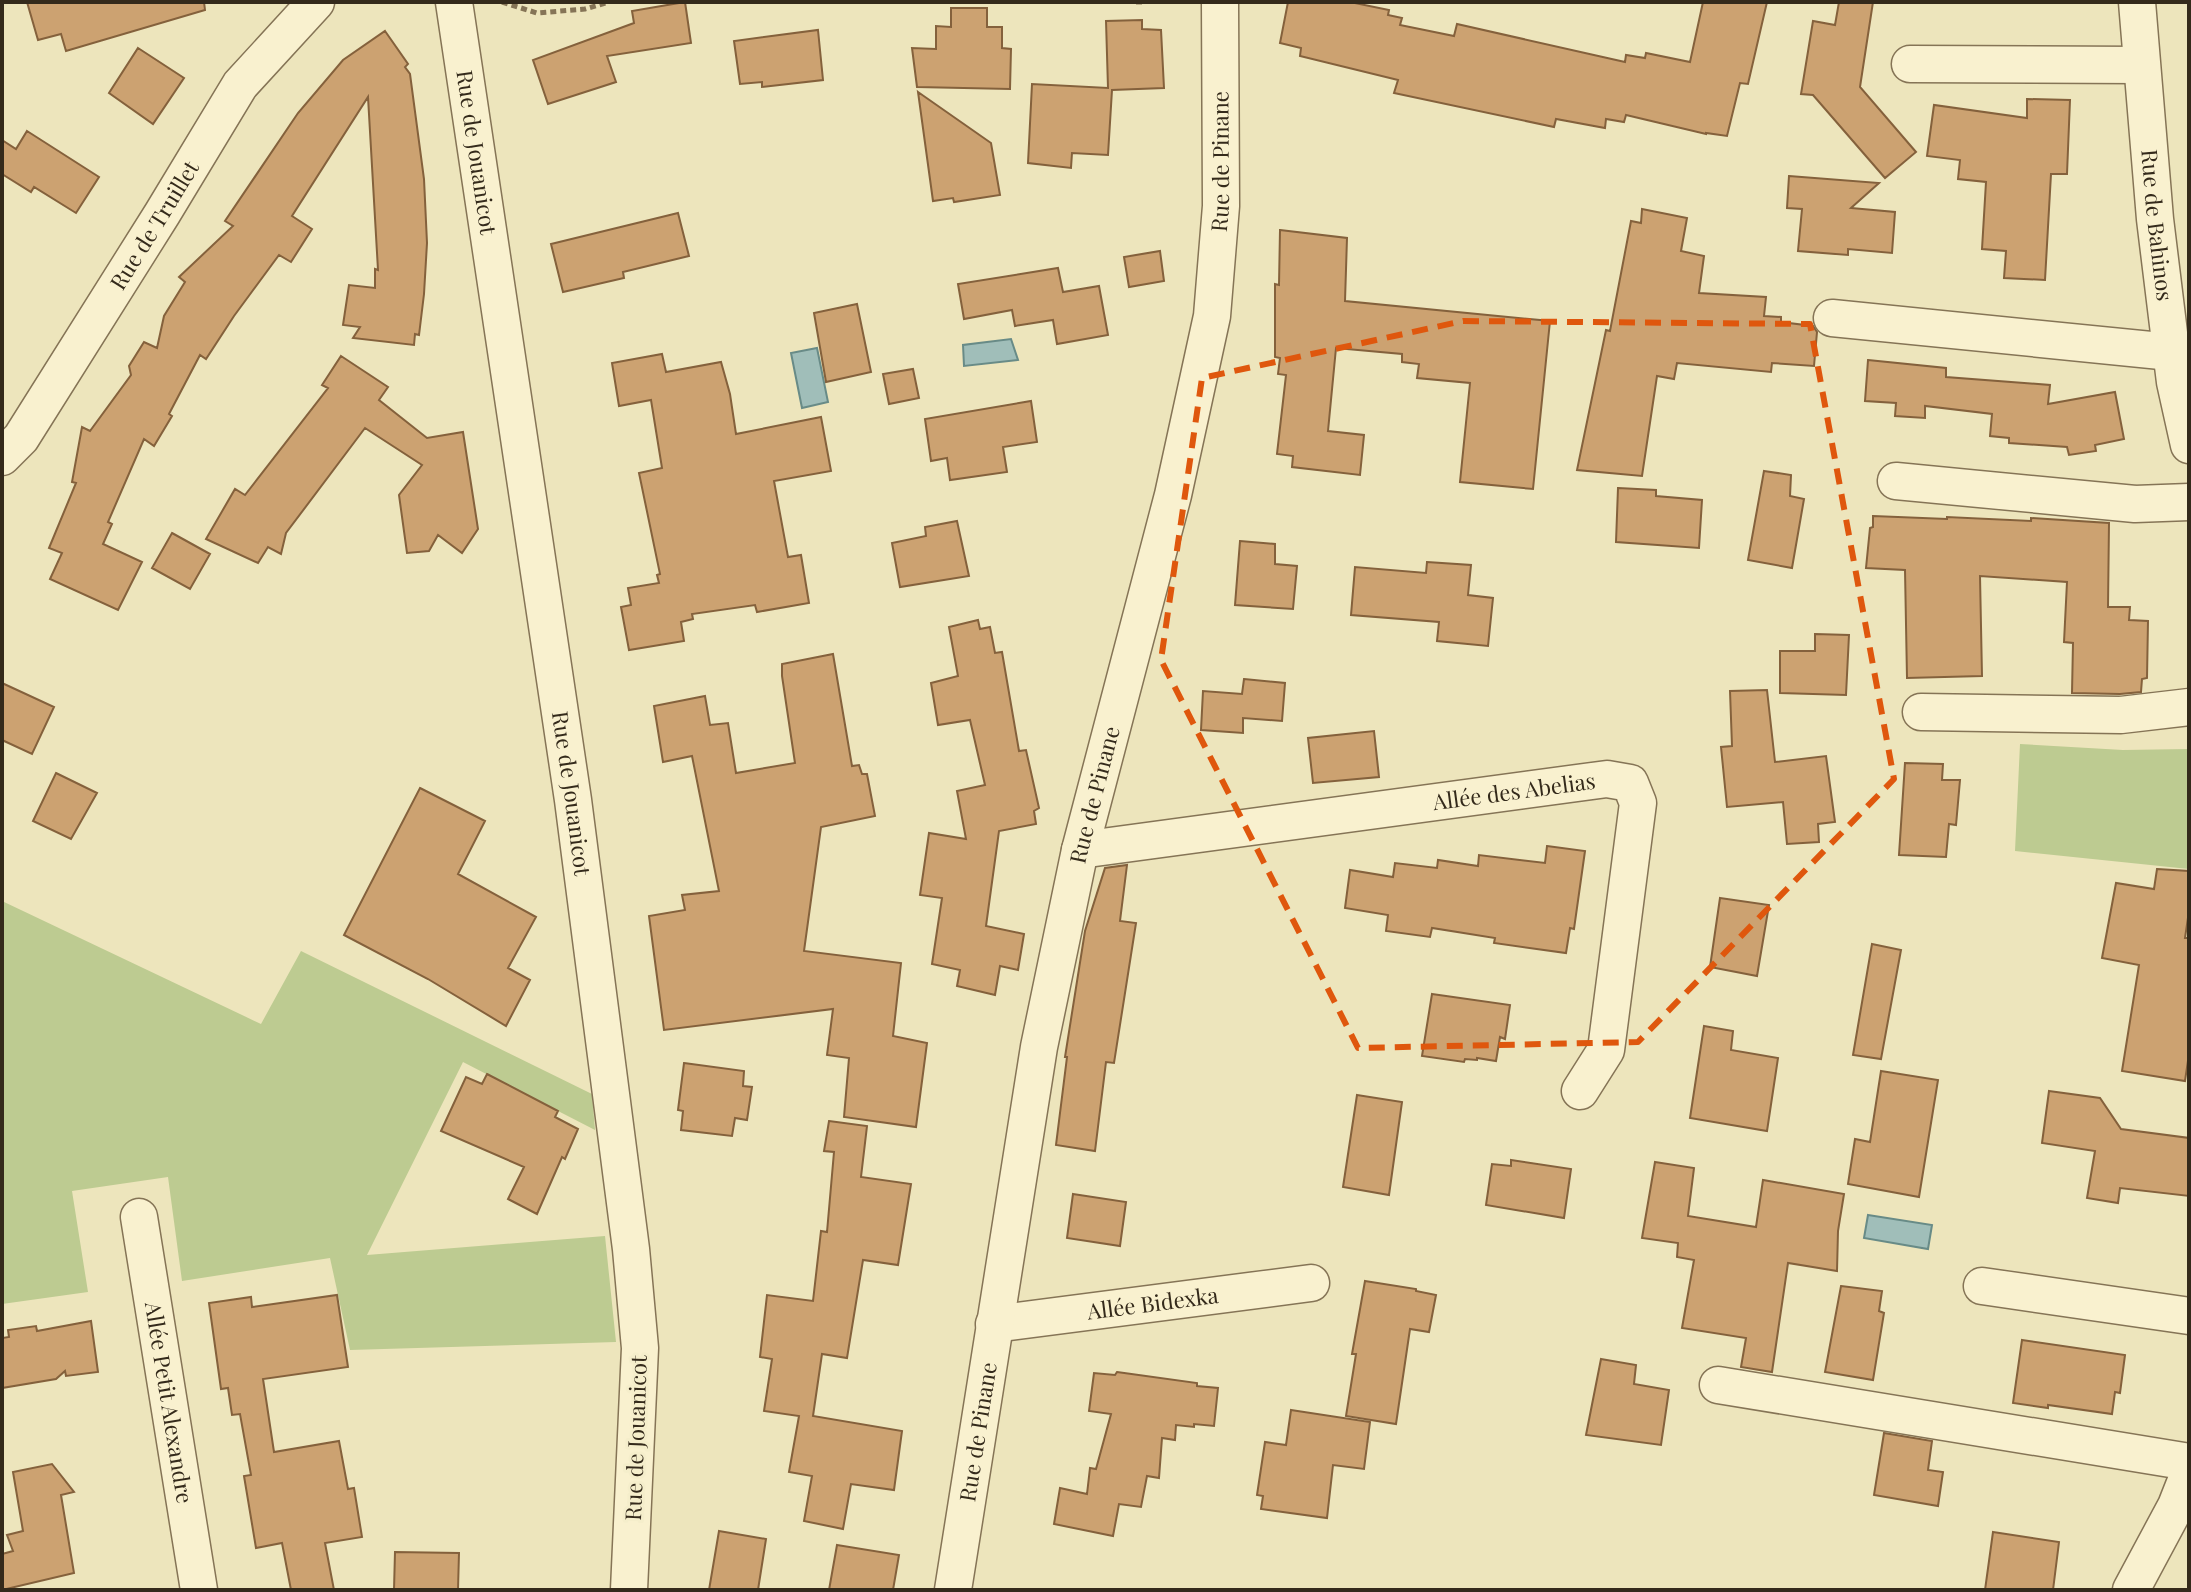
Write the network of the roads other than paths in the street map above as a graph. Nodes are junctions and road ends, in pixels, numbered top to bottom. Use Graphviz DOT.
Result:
graph roads {
  1 [pos="316,2"];
  2 [pos="454,2"];
  3 [pos="1220,2"];
  4 [pos="2137,2"];
  5 [pos="1910,64"];
  6 [pos="2141,65"];
  7 [pos="1832,318"];
  8 [pos="2171,352"];
  9 [pos="2189,445"];
  10 [pos="2,457"];
  11 [pos="1896,481"];
  12 [pos="2189,502"];
  13 [pos="2189,707"];
  14 [pos="1921,712"];
  15 [pos="1080,850"];
  16 [pos="1580,1091"];
  17 [pos="139,1217"];
  18 [pos="1311,1283"];
  19 [pos="1982,1286"];
  20 [pos="2189,1316"];
  21 [pos="994,1324"];
  22 [pos="1718,1385"];
  23 [pos="2189,1462"];
  24 [pos="2189,1473"];
  25 [pos="199,1590"];
  26 [pos="629,1590"];
  27 [pos="953,1590"];
  28 [pos="2131,1590"];
  1 -- 10 [label="street, Rue de Truillet"];
  2 -- 26 [label="street, Rue de Jouanicot"];
  3 -- 15 [label="street, Rue de Pinane"];
  4 -- 6 [label="street, Rue de Bahinos"];
  5 -- 6 [label="street"];
  6 -- 8 [label="street, Rue de Bahinos"];
  7 -- 8 [label="street"];
  8 -- 9 [label="street, Rue de Bahinos"];
  11 -- 12 [label="street"];
  13 -- 14 [label="street"];
  15 -- 16 [label="street, Allée des Abelias"];
  15 -- 21 [label="street, Rue de Pinane"];
  17 -- 25 [label="street, Allée Petit Alexandre"];
  18 -- 21 [label="street, Allée Bidexka"];
  19 -- 20 [label="street"];
  21 -- 27 [label="street, Rue de Pinane"];
  22 -- 23 [label="street"];
  24 -- 28 [label="street"];
}
